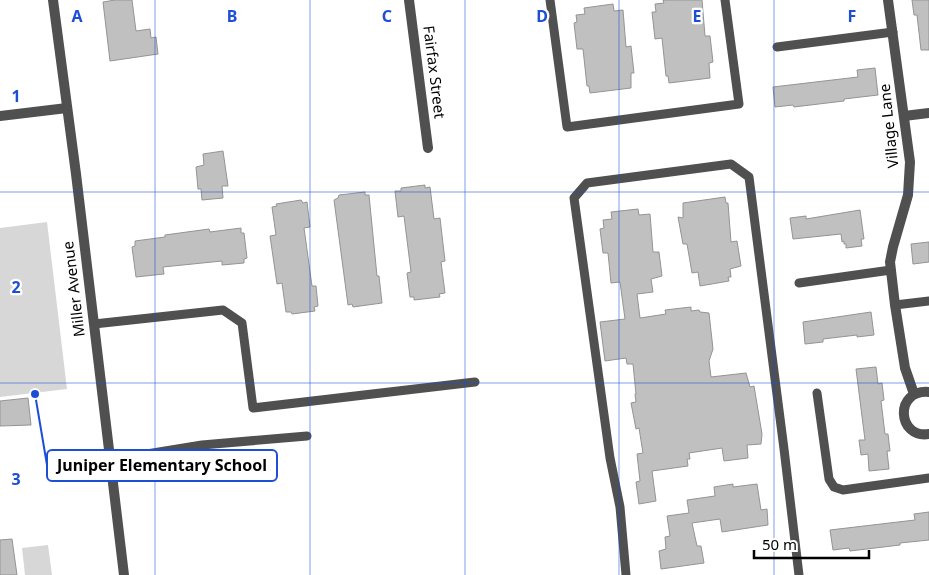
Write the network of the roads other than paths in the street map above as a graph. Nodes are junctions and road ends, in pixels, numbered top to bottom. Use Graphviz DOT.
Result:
graph roads {
  1 [pos="53,0"];
  2 [pos="409,0"];
  3 [pos="550,0"];
  4 [pos="725,0"];
  5 [pos="888,0"];
  6 [pos="893,32"];
  7 [pos="777,47"];
  8 [pos="67,108"];
  9 [pos="929,113"];
  10 [pos="0,116"];
  11 [pos="904,116"];
  12 [pos="428,148"];
  13 [pos="891,270"];
  14 [pos="799,282"];
  15 [pos="929,301"];
  16 [pos="895,305"];
  17 [pos="94,324"];
  18 [pos="475,382"];
  19 [pos="929,392"];
  20 [pos="817,393"];
  21 [pos="914,394"];
  22 [pos="929,434"];
  23 [pos="307,436"];
  24 [pos="110,460"];
  25 [pos="929,478"];
  26 [pos="124,575"];
  27 [pos="626,575"];
  28 [pos="799,575"];
  1 -- 8 [label="street, Miller Avenue"];
  2 -- 12 [label="street, Fairfax Street"];
  3 -- 4 [label="lane"];
  5 -- 6 [label="street, Village Lane"];
  6 -- 7 [label="lane"];
  6 -- 11 [label="street, Village Lane"];
  8 -- 10 [label="street"];
  8 -- 17 [label="street, Miller Avenue"];
  9 -- 11 [label="street"];
  11 -- 13 [label="street, Village Lane"];
  13 -- 14 [label="lane"];
  13 -- 16 [label="street, Village Lane"];
  15 -- 16 [label="lane"];
  16 -- 21 [label="street, Village Lane"];
  17 -- 18 [label="lane"];
  17 -- 24 [label="street, Miller Avenue"];
  19 -- 21 [label="street"];
  20 -- 25 [label="lane"];
  21 -- 22 [label="street"];
  23 -- 24 [label="lane"];
  24 -- 26 [label="street, Miller Avenue"];
  27 -- 28 [label="lane"];
}
